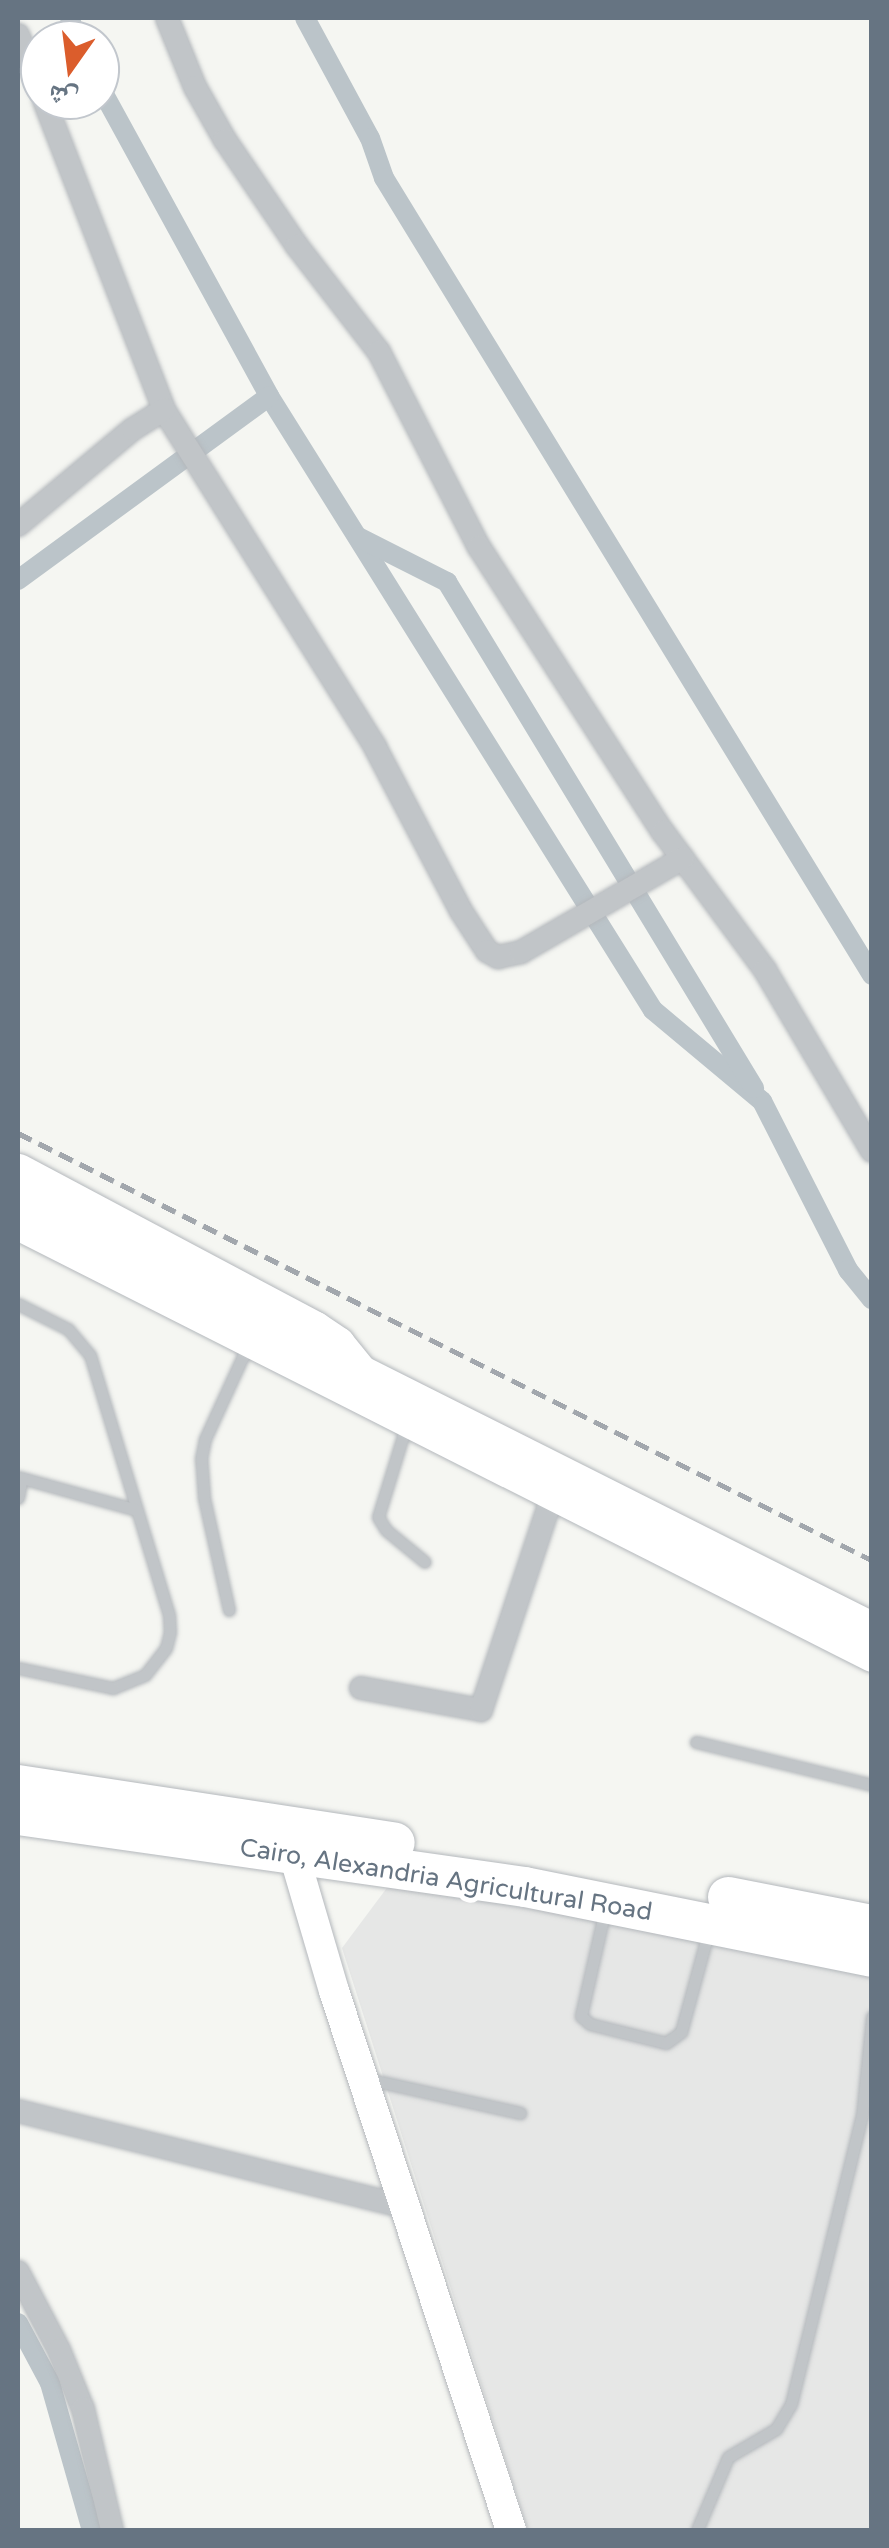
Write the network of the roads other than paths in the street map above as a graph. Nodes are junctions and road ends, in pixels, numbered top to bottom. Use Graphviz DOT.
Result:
graph roads {
  1 [pos="167,18"];
  2 [pos="52,120"];
  3 [pos="164,410"];
  4 [pos="20,517"];
  5 [pos="683,858"];
  6 [pos="872,1152"];
  7 [pos="18,1171"];
  8 [pos="18,1220"];
  9 [pos="18,1304"];
  10 [pos="250,1342"];
  11 [pos="362,1375"];
  12 [pos="407,1422"];
  13 [pos="20,1477"];
  14 [pos="552,1496"];
  15 [pos="18,1498"];
  16 [pos="137,1510"];
  17 [pos="425,1562"];
  18 [pos="229,1610"];
  19 [pos="872,1627"];
  20 [pos="872,1656"];
  21 [pos="18,1668"];
  22 [pos="362,1688"];
  23 [pos="696,1742"];
  24 [pos="872,1785"];
  25 [pos="18,1786"];
  26 [pos="18,1815"];
  27 [pos="290,1842"];
  28 [pos="607,1901"];
  29 [pos="711,1922"];
  30 [pos="872,1925"];
  31 [pos="872,1957"];
  32 [pos="872,2017"];
  33 [pos="364,2078"];
  34 [pos="18,2111"];
  35 [pos="520,2112"];
  36 [pos="407,2207"];
  37 [pos="18,2272"];
  38 [pos="112,2530"];
  39 [pos="511,2530"];
  40 [pos="697,2530"];
  1 -- 5 [label="street"];
  2 -- 3 [label="street"];
  3 -- 4 [label="street"];
  3 -- 5 [label="street"];
  5 -- 6 [label="street"];
  7 -- 11 [label="main road"];
  8 -- 10 [label="main road"];
  8 -- 11 [label="main road"];
  9 -- 16 [label="lane"];
  10 -- 12 [label="main road"];
  10 -- 18 [label="lane"];
  11 -- 19 [label="main road"];
  12 -- 14 [label="main road"];
  12 -- 17 [label="lane"];
  13 -- 15 [label="lane"];
  13 -- 16 [label="lane"];
  14 -- 20 [label="main road"];
  14 -- 22 [label="street"];
  16 -- 21 [label="lane"];
  23 -- 24 [label="lane"];
  25 -- 27 [label="highway, Cairo, Alexandria Agricultural Road"];
  26 -- 27 [label="highway, Cairo, Alexandria Agricultural Road"];
  27 -- 28 [label="highway, Cairo, Alexandria Agricultural Road"];
  27 -- 30 [label="highway, Cairo, Alexandria Agricultural Road"];
  27 -- 33 [label="main road"];
  28 -- 29 [label="highway, Cairo, Alexandria Agricultural Road"];
  28 -- 29 [label="lane"];
  29 -- 31 [label="highway, Cairo, Alexandria Agricultural Road"];
  32 -- 40 [label="lane"];
  33 -- 35 [label="lane"];
  33 -- 36 [label="main road"];
  34 -- 36 [label="street"];
  36 -- 39 [label="main road"];
  37 -- 38 [label="street"];
}
